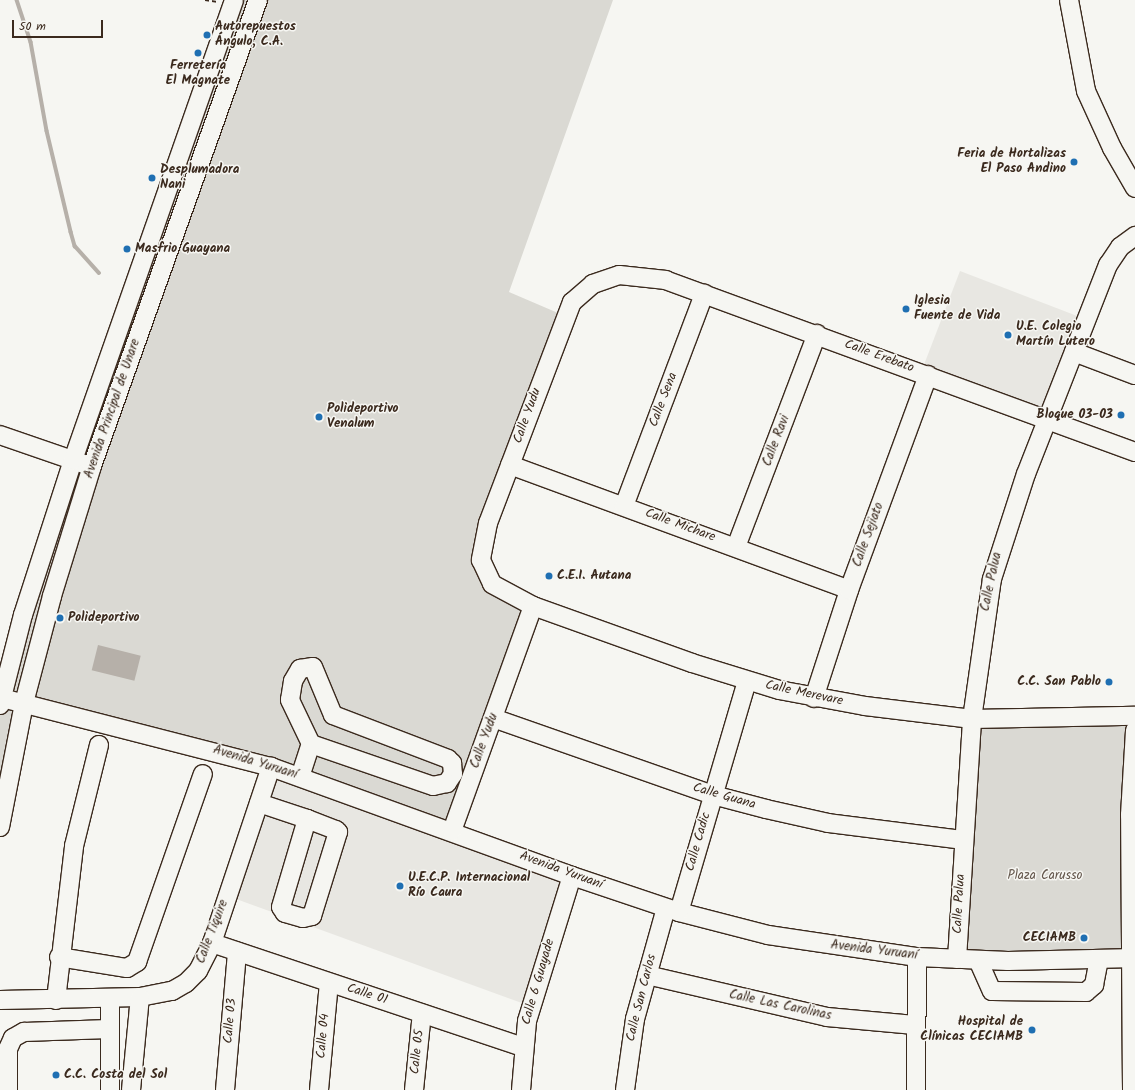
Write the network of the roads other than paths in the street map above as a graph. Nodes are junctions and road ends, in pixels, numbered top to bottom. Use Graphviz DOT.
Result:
graph roads {
  1 [pos="234,0"];
  2 [pos="258,0"];
  3 [pos="1068,0"];
  4 [pos="1135,188"];
  5 [pos="1135,236"];
  6 [pos="619,275"];
  7 [pos="704,294"];
  8 [pos="817,334"];
  9 [pos="1074,352"];
  10 [pos="928,375"];
  11 [pos="1135,376"];
  12 [pos="1047,419"];
  13 [pos="0,435"];
  14 [pos="1135,452"];
  15 [pos="73,460"];
  16 [pos="510,465"];
  17 [pos="92,466"];
  18 [pos="624,506"];
  19 [pos="736,547"];
  20 [pos="492,584"];
  21 [pos="849,590"];
  22 [pos="533,606"];
  23 [pos="747,681"];
  24 [pos="814,698"];
  25 [pos="1,701"];
  26 [pos="24,703"];
  27 [pos="1135,716"];
  28 [pos="493,718"];
  29 [pos="972,719"];
  30 [pos="1135,730"];
  31 [pos="311,744"];
  32 [pos="99,745"];
  33 [pos="271,766"];
  34 [pos="203,774"];
  35 [pos="300,777"];
  36 [pos="713,795"];
  37 [pos="259,803"];
  38 [pos="307,819"];
  39 [pos="0,827"];
  40 [pos="452,832"];
  41 [pos="963,840"];
  42 [pos="572,876"];
  43 [pos="672,910"];
  44 [pos="212,943"];
  45 [pos="237,952"];
  46 [pos="59,957"];
  47 [pos="917,957"];
  48 [pos="1133,958"];
  49 [pos="957,959"];
  50 [pos="1099,959"];
  51 [pos="978,960"];
  52 [pos="647,975"];
  53 [pos="329,982"];
  54 [pos="140,997"];
  55 [pos="110,998"];
  56 [pos="0,1000"];
  57 [pos="56,1000"];
  58 [pos="422,1013"];
  59 [pos="915,1025"];
  60 [pos="109,1029"];
  61 [pos="522,1046"];
  62 [pos="8,1090"];
  63 [pos="110,1090"];
  64 [pos="131,1090"];
  65 [pos="225,1090"];
  66 [pos="319,1090"];
  67 [pos="414,1090"];
  68 [pos="521,1090"];
  69 [pos="626,1090"];
  70 [pos="916,1090"];
  71 [pos="1132,1090"];
  1 -- 15 [label="street, Avenida Principal de Unare"];
  2 -- 17 [label="street, Avenida Principal de Unare"];
  3 -- 4 [label="street"];
  5 -- 9 [label="street, Calle Palua"];
  6 -- 7 [label="street, Calle Erebato"];
  6 -- 16 [label="street, Calle Yudu"];
  7 -- 8 [label="street, Calle Erebato"];
  7 -- 18 [label="street, Calle Sena"];
  8 -- 10 [label="street, Calle Erebato"];
  8 -- 19 [label="street, Calle Ravi"];
  9 -- 11 [label="street"];
  9 -- 12 [label="street, Calle Palua"];
  10 -- 12 [label="street, Calle Erebato"];
  10 -- 21 [label="street, Calle Sejiato"];
  12 -- 14 [label="street, Calle Erebato"];
  12 -- 29 [label="street, Calle Palua"];
  13 -- 15 [label="street"];
  15 -- 17 [label="street"];
  15 -- 25 [label="street, Avenida Principal de Unare"];
  16 -- 18 [label="street, Calle Michare"];
  16 -- 20 [label="street, Calle Yudu"];
  17 -- 26 [label="street, Avenida Principal de Unare"];
  18 -- 19 [label="street, Calle Michare"];
  19 -- 21 [label="street, Calle Michare"];
  20 -- 22 [label="street, Calle Merevare"];
  21 -- 24 [label="street, Calle Sejiato"];
  22 -- 23 [label="street, Calle Merevare"];
  22 -- 28 [label="street, Calle Yudu"];
  23 -- 24 [label="street, Calle Merevare"];
  23 -- 36 [label="street, Calle Cadic"];
  24 -- 29 [label="street, Calle Merevare"];
  25 -- 26 [label="street, Avenida Yuruaní"];
  26 -- 33 [label="street, Avenida Yuruaní"];
  26 -- 39 [label="street, Avenida Principal de Unare"];
  27 -- 29 [label="street, Calle Merevare"];
  28 -- 36 [label="street, Calle Guana"];
  28 -- 40 [label="street, Calle Yudu"];
  29 -- 41 [label="street, Calle Palua"];
  30 -- 48 [label="street"];
  31 -- 31 [label="street"];
  31 -- 35 [label="street"];
  32 -- 46 [label="street"];
  33 -- 35 [label="street, Avenida Yuruaní"];
  33 -- 37 [label="street, Calle Tiquire"];
  34 -- 46 [label="street"];
  35 -- 40 [label="street, Avenida Yuruaní"];
  36 -- 41 [label="street, Calle Guana"];
  36 -- 43 [label="street, Calle Cadic"];
  37 -- 38 [label="street"];
  37 -- 44 [label="street, Calle Tiquire"];
  38 -- 38 [label="street"];
  40 -- 42 [label="street, Avenida Yuruaní"];
  41 -- 49 [label="street, Calle Palua"];
  42 -- 43 [label="street, Avenida Yuruaní"];
  42 -- 61 [label="street, Calle 6 Guayade"];
  43 -- 47 [label="street, Avenida Yuruaní"];
  43 -- 52 [label="street, Calle San Carlos"];
  44 -- 45 [label="street, Calle 01"];
  44 -- 54 [label="street, Calle Tiquire"];
  45 -- 53 [label="street, Calle 01"];
  45 -- 65 [label="street, Calle 03"];
  46 -- 57 [label="street"];
  47 -- 49 [label="street, Avenida Yuruaní"];
  47 -- 59 [label="street"];
  48 -- 50 [label="street, Avenida Yuruaní"];
  48 -- 71 [label="street"];
  49 -- 51 [label="street, Avenida Yuruaní"];
  50 -- 51 [label="street, Avenida Yuruaní"];
  50 -- 51 [label="street"];
  52 -- 59 [label="street, Calle Las Carolinas"];
  52 -- 69 [label="street, Calle San Carlos"];
  53 -- 58 [label="street, Calle 01"];
  53 -- 66 [label="street, Calle 04"];
  54 -- 55 [label="street, Calle Tiquire"];
  54 -- 64 [label="street"];
  55 -- 57 [label="street, Calle Tiquire"];
  55 -- 60 [label="street"];
  56 -- 57 [label="street, Calle Tiquire"];
  58 -- 61 [label="street, Calle 01"];
  58 -- 67 [label="street, Calle 05"];
  59 -- 70 [label="street"];
  60 -- 62 [label="street"];
  60 -- 63 [label="street"];
  61 -- 68 [label="street, Calle 6 Guayade"];
}
